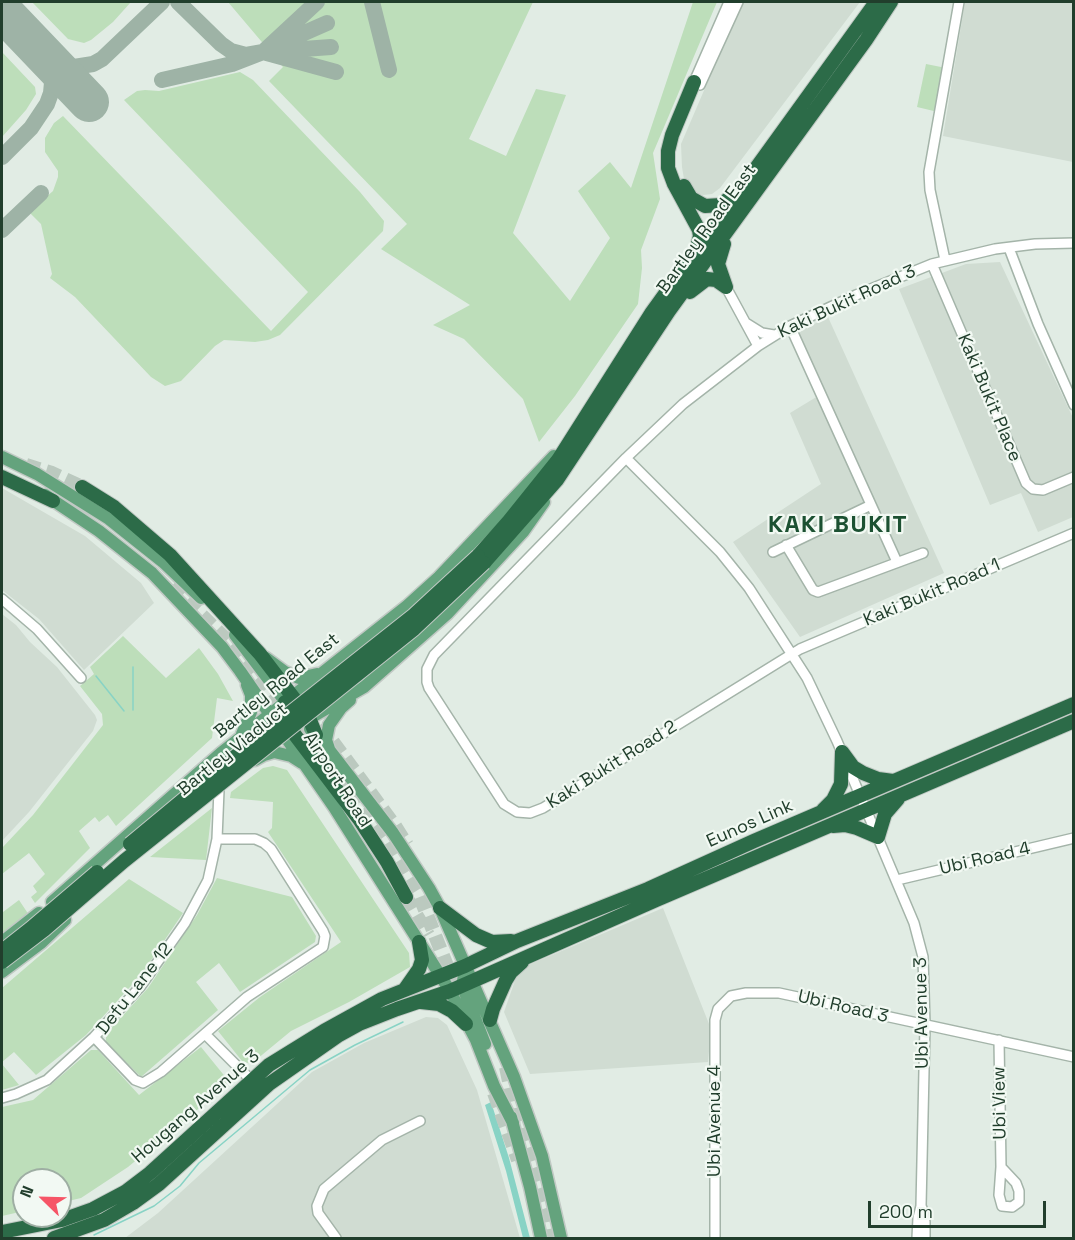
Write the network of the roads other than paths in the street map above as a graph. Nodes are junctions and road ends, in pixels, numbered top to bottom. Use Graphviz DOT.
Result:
graph roads {
  1 [pos="729,2"];
  2 [pos="738,2"];
  3 [pos="876,2"];
  4 [pos="891,2"];
  5 [pos="959,2"];
  6 [pos="861,35"];
  7 [pos="697,84"];
  8 [pos="746,184"];
  9 [pos="733,223"];
  10 [pos="1074,243"];
  11 [pos="1009,248"];
  12 [pos="694,255"];
  13 [pos="945,261"];
  14 [pos="932,264"];
  15 [pos="726,287"];
  16 [pos="669,311"];
  17 [pos="746,324"];
  18 [pos="790,326"];
  19 [pos="774,335"];
  20 [pos="758,346"];
  21 [pos="1074,405"];
  22 [pos="564,448"];
  23 [pos="2,456"];
  24 [pos="626,458"];
  25 [pos="2,471"];
  26 [pos="2,477"];
  27 [pos="1074,477"];
  28 [pos="557,480"];
  29 [pos="82,487"];
  30 [pos="53,501"];
  31 [pos="871,505"];
  32 [pos="110,519"];
  33 [pos="1074,533"];
  34 [pos="108,538"];
  35 [pos="786,545"];
  36 [pos="773,552"];
  37 [pos="923,553"];
  38 [pos="481,559"];
  39 [pos="897,562"];
  40 [pos="2,599"];
  41 [pos="260,654"];
  42 [pos="791,654"];
  43 [pos="240,671"];
  44 [pos="322,673"];
  45 [pos="81,678"];
  46 [pos="364,687"];
  47 [pos="289,700"];
  48 [pos="1074,704"];
  49 [pos="271,713"];
  50 [pos="1074,721"];
  51 [pos="297,727"];
  52 [pos="316,735"];
  53 [pos="241,738"];
  54 [pos="330,751"];
  55 [pos="842,752"];
  56 [pos="306,766"];
  57 [pos="895,781"];
  58 [pos="904,794"];
  59 [pos="216,796"];
  60 [pos="860,796"];
  61 [pos="866,810"];
  62 [pos="822,820"];
  63 [pos="878,837"];
  64 [pos="125,838"];
  65 [pos="1074,838"];
  66 [pos="216,839"];
  67 [pos="137,857"];
  68 [pos="897,880"];
  69 [pos="406,897"];
  70 [pos="440,908"];
  71 [pos="517,941"];
  72 [pos="2,942"];
  73 [pos="419,942"];
  74 [pos="2,951"];
  75 [pos="533,954"];
  76 [pos="2,962"];
  77 [pos="465,966"];
  78 [pos="2,972"];
  79 [pos="440,975"];
  80 [pos="462,986"];
  81 [pos="403,990"];
  82 [pos="420,1002"];
  83 [pos="721,1005"];
  84 [pos="490,1020"];
  85 [pos="466,1024"];
  86 [pos="925,1025"];
  87 [pos="205,1034"];
  88 [pos="94,1037"];
  89 [pos="999,1040"];
  90 [pos="1074,1057"];
  91 [pos="251,1080"];
  92 [pos="269,1084"];
  93 [pos="236,1094"];
  94 [pos="2,1098"];
  95 [pos="251,1100"];
  96 [pos="420,1121"];
  97 [pos="513,1123"];
  98 [pos="1001,1167"];
  99 [pos="165,1168"];
  100 [pos="921,1206"];
  101 [pos="2,1232"];
  102 [pos="83,1233"];
  103 [pos="539,1235"];
  104 [pos="71,1236"];
  105 [pos="54,1239"];
  106 [pos="336,1239"];
  107 [pos="561,1239"];
  108 [pos="715,1239"];
  109 [pos="917,1239"];
  110 [pos="925,1239"];
  1 -- 7 [label="street"];
  2 -- 7 [label="street"];
  3 -- 6 [label="highway, Bartley Road East"];
  4 -- 6 [label="highway, Bartley Road East"];
  5 -- 13 [label="street"];
  6 -- 8 [label="highway, Bartley Road East"];
  6 -- 9 [label="highway, Bartley Road East"];
  7 -- 8 [label="highway"];
  7 -- 12 [label="highway"];
  8 -- 12 [label="highway, Bartley Road East"];
  9 -- 15 [label="highway"];
  9 -- 16 [label="highway, Bartley Road East"];
  10 -- 11 [label="street, Kaki Bukit Road 3"];
  11 -- 13 [label="street, Kaki Bukit Road 3"];
  11 -- 21 [label="street"];
  12 -- 22 [label="highway, Bartley Road East"];
  13 -- 14 [label="street, Kaki Bukit Road 3"];
  14 -- 18 [label="street, Kaki Bukit Road 3"];
  14 -- 27 [label="street, Kaki Bukit Place"];
  15 -- 16 [label="highway"];
  15 -- 17 [label="street"];
  16 -- 28 [label="highway, Bartley Road East"];
  17 -- 19 [label="street"];
  17 -- 20 [label="street"];
  18 -- 19 [label="street, Kaki Bukit Road 3"];
  18 -- 31 [label="street"];
  19 -- 20 [label="street, Kaki Bukit Road 3"];
  20 -- 24 [label="street, Kaki Bukit Road 3"];
  22 -- 38 [label="highway, Bartley Road East"];
  22 -- 44 [label="main road, Bartley Road East"];
  23 -- 32 [label="main road"];
  24 -- 42 [label="street, Ubi Avenue 3"];
  24 -- 42 [label="street, Kaki Bukit Road 2"];
  25 -- 30 [label="main road, Airport Road"];
  26 -- 30 [label="highway"];
  28 -- 38 [label="highway, Bartley Road East"];
  28 -- 46 [label="main road, Bartley Road East"];
  29 -- 41 [label="highway"];
  30 -- 34 [label="main road, Airport Road"];
  31 -- 35 [label="street"];
  31 -- 39 [label="street"];
  32 -- 34 [label="main road"];
  32 -- 47 [label="main road"];
  33 -- 42 [label="street, Kaki Bukit Road 1"];
  34 -- 43 [label="main road, Airport Road"];
  35 -- 36 [label="street"];
  35 -- 39 [label="street"];
  37 -- 39 [label="street"];
  38 -- 74 [label="highway, Bartley Viaduct, bridge"];
  38 -- 76 [label="highway, Bartley Viaduct, bridge"];
  40 -- 45 [label="street"];
  41 -- 44 [label="main road"];
  41 -- 47 [label="highway"];
  42 -- 55 [label="street, Ubi Avenue 3"];
  43 -- 49 [label="main road, Airport Road"];
  43 -- 53 [label="main road"];
  44 -- 47 [label="main road, Bartley Road East"];
  46 -- 51 [label="main road, Bartley Road East"];
  46 -- 54 [label="main road"];
  47 -- 49 [label="main road, Bartley Road East"];
  47 -- 51 [label="highway"];
  47 -- 51 [label="highway"];
  48 -- 57 [label="highway, Eunos Link"];
  49 -- 51 [label="main road, Airport Road"];
  49 -- 53 [label="main road, Bartley Road East"];
  50 -- 58 [label="highway, Eunos Link"];
  51 -- 52 [label="highway"];
  51 -- 56 [label="main road, Airport Road"];
  51 -- 69 [label="highway"];
  52 -- 54 [label="main road, Airport Road"];
  53 -- 64 [label="main road, Bartley Road East"];
  54 -- 70 [label="main road, Airport Road"];
  55 -- 57 [label="highway"];
  55 -- 60 [label="street, Ubi Avenue 3"];
  55 -- 62 [label="highway"];
  56 -- 59 [label="main road"];
  56 -- 73 [label="main road, Airport Road"];
  57 -- 60 [label="highway, Eunos Link"];
  58 -- 61 [label="highway, Eunos Link"];
  58 -- 63 [label="highway"];
  59 -- 66 [label="street, Defu Lane 12"];
  59 -- 67 [label="main road"];
  60 -- 61 [label="street, Ubi Avenue 3"];
  60 -- 62 [label="highway, Eunos Link"];
  61 -- 62 [label="highway, Eunos Link"];
  61 -- 63 [label="street, Ubi Avenue 3"];
  62 -- 63 [label="highway"];
  62 -- 71 [label="highway, Eunos Link"];
  62 -- 75 [label="highway, Eunos Link"];
  63 -- 68 [label="street, Ubi Avenue 3"];
  64 -- 67 [label="main road"];
  64 -- 72 [label="main road, Bartley Road East"];
  65 -- 68 [label="street, Ubi Road 4"];
  66 -- 87 [label="street, Defu Lane 12"];
  66 -- 88 [label="street, Defu Lane 12"];
  67 -- 78 [label="main road"];
  68 -- 86 [label="street, Ubi Avenue 3"];
  70 -- 71 [label="highway"];
  70 -- 77 [label="main road, Airport Road"];
  71 -- 77 [label="highway, Eunos Link"];
  73 -- 79 [label="main road, Airport Road"];
  73 -- 81 [label="highway"];
  75 -- 80 [label="highway, Eunos Link"];
  75 -- 84 [label="highway"];
  77 -- 79 [label="highway, Eunos Link"];
  77 -- 80 [label="main road, Airport Road"];
  79 -- 80 [label="main road, Airport Road"];
  79 -- 81 [label="highway, Hougang Avenue 3"];
  80 -- 82 [label="highway, Hougang Avenue 3"];
  80 -- 84 [label="main road, Airport Road"];
  80 -- 85 [label="main road, Airport Road"];
  80 -- 97 [label="main road, Airport Road"];
  81 -- 91 [label="highway, Hougang Avenue 3"];
  82 -- 85 [label="highway"];
  82 -- 92 [label="highway, Hougang Avenue 3"];
  83 -- 86 [label="street, Ubi Road 3"];
  83 -- 108 [label="street, Ubi Avenue 4"];
  84 -- 107 [label="main road, Airport Road"];
  85 -- 97 [label="main road, Airport Road"];
  86 -- 89 [label="street, Ubi Road 3"];
  86 -- 100 [label="street, Ubi Avenue 3"];
  87 -- 88 [label="street, Defu Lane 12"];
  87 -- 91 [label="street"];
  88 -- 94 [label="street"];
  89 -- 90 [label="street, Ubi Road 3"];
  89 -- 98 [label="street, Ubi View"];
  91 -- 92 [label="street"];
  91 -- 93 [label="highway, Hougang Avenue 3"];
  92 -- 95 [label="highway, Hougang Avenue 3"];
  93 -- 95 [label="highway"];
  93 -- 99 [label="highway, Hougang Avenue 3"];
  95 -- 99 [label="highway, Hougang Avenue 3"];
  96 -- 106 [label="street"];
  97 -- 103 [label="main road, Airport Road"];
  99 -- 101 [label="highway, Hougang Avenue 3"];
  99 -- 102 [label="highway, Hougang Avenue 3"];
  100 -- 109 [label="street, Ubi Avenue 3"];
  100 -- 110 [label="street, Ubi Avenue 3"];
  102 -- 104 [label="highway, Hougang Avenue 3"];
  104 -- 105 [label="highway, Hougang Avenue 3"];
}
